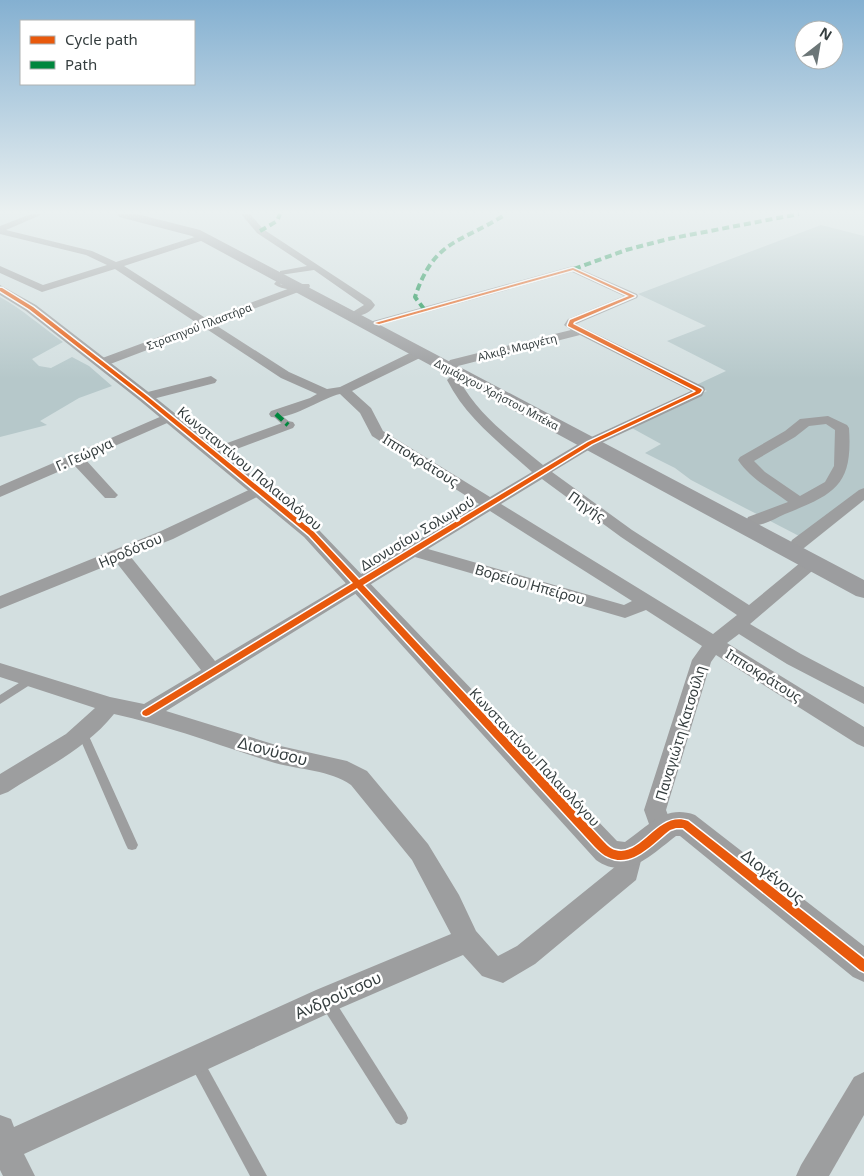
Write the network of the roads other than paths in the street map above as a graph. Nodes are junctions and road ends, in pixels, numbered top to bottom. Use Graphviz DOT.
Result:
graph roads {
  1 [pos="0,269"];
  2 [pos="108,269"];
  3 [pos="121,269"];
  4 [pos="260,269"];
  5 [pos="263,269"];
  6 [pos="313,269"];
  7 [pos="319,269"];
  8 [pos="289,285"];
  9 [pos="0,289"];
  10 [pos="357,313"];
  11 [pos="205,323"];
  12 [pos="377,323"];
  13 [pos="580,331"];
  14 [pos="420,353"];
  15 [pos="100,363"];
  16 [pos="457,368"];
  17 [pos="211,380"];
  18 [pos="342,390"];
  19 [pos="326,393"];
  20 [pos="145,397"];
  21 [pos="276,414"];
  22 [pos="169,416"];
  23 [pos="288,425"];
  24 [pos="595,441"];
  25 [pos="213,453"];
  26 [pos="76,458"];
  27 [pos="542,473"];
  28 [pos="258,491"];
  29 [pos="0,492"];
  30 [pos="864,493"];
  31 [pos="110,495"];
  32 [pos="799,503"];
  33 [pos="491,504"];
  34 [pos="754,521"];
  35 [pos="798,544"];
  36 [pos="411,550"];
  37 [pos="120,555"];
  38 [pos="812,562"];
  39 [pos="864,578"];
  40 [pos="358,584"];
  41 [pos="864,590"];
  42 [pos="647,602"];
  43 [pos="0,603"];
  44 [pos="743,619"];
  45 [pos="714,644"];
  46 [pos="0,670"];
  47 [pos="213,672"];
  48 [pos="30,680"];
  49 [pos="864,696"];
  50 [pos="0,700"];
  51 [pos="110,705"];
  52 [pos="146,713"];
  53 [pos="83,734"];
  54 [pos="864,738"];
  55 [pos="0,784"];
  56 [pos="662,831"];
  57 [pos="132,846"];
  58 [pos="631,854"];
  59 [pos="466,940"];
  60 [pos="864,966"];
  61 [pos="326,1000"];
  62 [pos="196,1061"];
  63 [pos="864,1087"];
  64 [pos="401,1118"];
  65 [pos="2,1139"];
  66 [pos="18,1176"];
  67 [pos="259,1176"];
  68 [pos="812,1176"];
  1 -- 2 [label="street"];
  3 -- 11 [label="street"];
  4 -- 8 [label="main road, Δημάρχου Χρήστου Μπέκα"];
  5 -- 8 [label="main road, Δημάρχου Χρήστου Μπέκα"];
  6 -- 8 [label="street, Στρατηγού Πλαστήρα"];
  7 -- 10 [label="street"];
  8 -- 10 [label="main road, Δημάρχου Χρήστου Μπέκα"];
  8 -- 11 [label="street, Στρατηγού Πλαστήρα"];
  8 -- 14 [label="main road, Δημάρχου Χρήστου Μπέκα"];
  9 -- 15 [label="street, Κωνσταντίνου Παλαιολόγου"];
  10 -- 12 [label="main road, Δημάρχου Χρήστου Μπέκα"];
  11 -- 15 [label="street, Στρατηγού Πλαστήρα"];
  11 -- 19 [label="street"];
  12 -- 13 [label="street"];
  12 -- 16 [label="main road, Δημάρχου Χρήστου Μπέκα"];
  13 -- 16 [label="street, Αλκιβ. Μαργέτη"];
  13 -- 24 [label="street, Διονυσίου Σολωμού"];
  14 -- 16 [label="main road, Δημάρχου Χρήστου Μπέκα"];
  14 -- 18 [label="street"];
  15 -- 20 [label="street, Κωνσταντίνου Παλαιολόγου"];
  16 -- 24 [label="main road, Δημάρχου Χρήστου Μπέκα"];
  16 -- 27 [label="street, Πηγής"];
  17 -- 20 [label="street"];
  18 -- 19 [label="street"];
  18 -- 33 [label="street, Ιπποκράτους"];
  19 -- 21 [label="street"];
  20 -- 22 [label="street, Κωνσταντίνου Παλαιολόγου"];
  21 -- 23 [label="street"];
  22 -- 25 [label="street, Κωνσταντίνου Παλαιολόγου"];
  22 -- 26 [label="street, Γ. Γεώργα"];
  23 -- 25 [label="street"];
  24 -- 27 [label="street, Διονυσίου Σολωμού"];
  24 -- 34 [label="main road, Δημάρχου Χρήστου Μπέκα"];
  24 -- 38 [label="main road, Δημάρχου Χρήστου Μπέκα"];
  25 -- 28 [label="street, Κωνσταντίνου Παλαιολόγου"];
  26 -- 29 [label="street, Γ. Γεώργα"];
  26 -- 31 [label="street"];
  27 -- 33 [label="street, Διονυσίου Σολωμού"];
  27 -- 44 [label="street, Πηγής"];
  28 -- 37 [label="street, Ηροδότου"];
  28 -- 40 [label="street, Κωνσταντίνου Παλαιολόγου"];
  30 -- 35 [label="street"];
  32 -- 32 [label="street"];
  32 -- 34 [label="street"];
  33 -- 36 [label="street, Διονυσίου Σολωμού"];
  33 -- 42 [label="street, Ιπποκράτους"];
  34 -- 35 [label="main road, Δημάρχου Χρήστου Μπέκα"];
  35 -- 39 [label="main road, Δημάρχου Χρήστου Μπέκα"];
  36 -- 40 [label="street, Διονυσίου Σολωμού"];
  36 -- 42 [label="street, Βορείου Ηπείρου"];
  37 -- 43 [label="street, Ηροδότου"];
  37 -- 47 [label="street"];
  38 -- 41 [label="main road, Δημάρχου Χρήστου Μπέκα"];
  38 -- 44 [label="street, Παναγιώτη Κατσούλη"];
  40 -- 47 [label="street, Διονυσίου Σολωμού"];
  40 -- 58 [label="street, Κωνσταντίνου Παλαιολόγου"];
  42 -- 45 [label="street, Ιπποκράτους"];
  44 -- 45 [label="street, Παναγιώτη Κατσούλη"];
  44 -- 49 [label="street, Πηγής"];
  45 -- 54 [label="street, Ιπποκράτους"];
  45 -- 56 [label="street, Παναγιώτη Κατσούλη"];
  46 -- 48 [label="street, Διονύσου"];
  47 -- 52 [label="street, Διονυσίου Σολωμού"];
  48 -- 50 [label="lane"];
  48 -- 51 [label="street, Διονύσου"];
  51 -- 52 [label="street, Διονύσου"];
  51 -- 53 [label="street"];
  52 -- 59 [label="street, Διονύσου"];
  53 -- 55 [label="street"];
  53 -- 57 [label="lane"];
  56 -- 58 [label="street"];
  56 -- 60 [label="street, Διογένους"];
  58 -- 59 [label="street"];
  59 -- 61 [label="street, Ανδρούτσου"];
  61 -- 62 [label="street, Ανδρούτσου"];
  61 -- 64 [label="lane"];
  62 -- 65 [label="street, Ανδρούτσου"];
  62 -- 67 [label="lane"];
  63 -- 68 [label="street"];
  65 -- 66 [label="street"];
}
